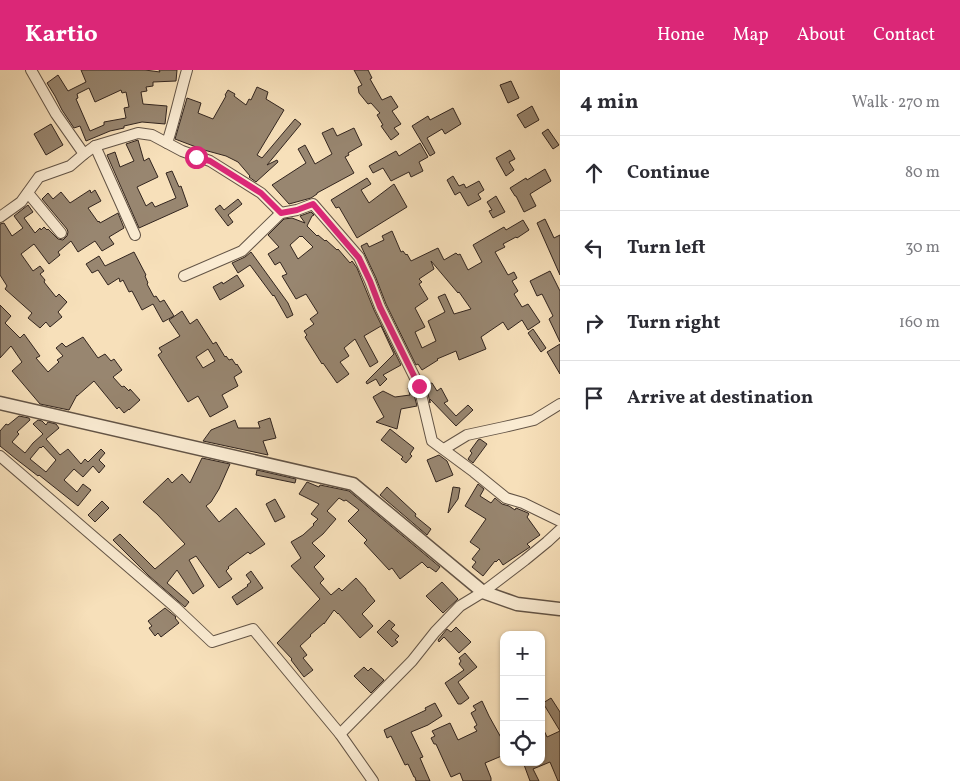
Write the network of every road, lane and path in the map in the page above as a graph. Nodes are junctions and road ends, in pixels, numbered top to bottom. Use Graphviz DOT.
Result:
graph roads {
  1 [pos="31,70"];
  2 [pos="187,70"];
  3 [pos="167,143"];
  4 [pos="96,146"];
  5 [pos="84,154"];
  6 [pos="28,193"];
  7 [pos="281,213"];
  8 [pos="0,217"];
  9 [pos="61,233"];
  10 [pos="135,235"];
  11 [pos="184,276"];
  12 [pos="0,403"];
  13 [pos="560,404"];
  14 [pos="444,449"];
  15 [pos="0,456"];
  16 [pos="560,521"];
  17 [pos="560,530"];
  18 [pos="482,592"];
  19 [pos="560,610"];
  20 [pos="340,734"];
  21 [pos="373,781"];
  1 -- 5 [label="street"];
  2 -- 3 [label="street"];
  3 -- 4 [label="street"];
  3 -- 7 [label="street"];
  4 -- 5 [label="street"];
  4 -- 10 [label="street"];
  5 -- 6 [label="street"];
  6 -- 8 [label="street"];
  6 -- 9 [label="street"];
  7 -- 11 [label="street"];
  7 -- 14 [label="street"];
  12 -- 18 [label="street"];
  13 -- 14 [label="street"];
  14 -- 16 [label="street"];
  15 -- 20 [label="street"];
  17 -- 18 [label="street"];
  18 -- 19 [label="street"];
  18 -- 20 [label="street"];
  20 -- 21 [label="street"];
}
